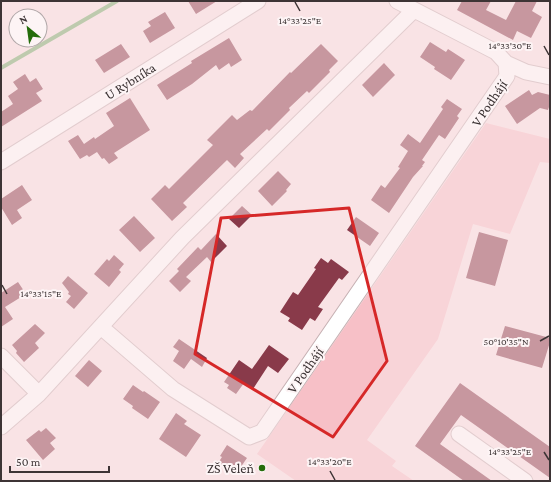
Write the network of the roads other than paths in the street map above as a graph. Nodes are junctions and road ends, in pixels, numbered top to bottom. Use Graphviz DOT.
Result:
graph roads {
  1 [pos="258,1"];
  2 [pos="397,1"];
  3 [pos="414,10"];
  4 [pos="506,63"];
  5 [pos="550,77"];
  6 [pos="1,162"];
  7 [pos="101,327"];
  8 [pos="1,356"];
  9 [pos="39,394"];
  10 [pos="1,427"];
  11 [pos="459,434"];
  12 [pos="525,481"];
  1 -- 6 [label="street, U Rybníka"];
  2 -- 3 [label="street"];
  3 -- 4 [label="street, V Podhájí"];
  3 -- 7 [label="street"];
  4 -- 5 [label="street"];
  4 -- 7 [label="street, V Podhájí"];
  7 -- 9 [label="street"];
  8 -- 9 [label="street"];
  9 -- 10 [label="street"];
  11 -- 12 [label="street"];
}
